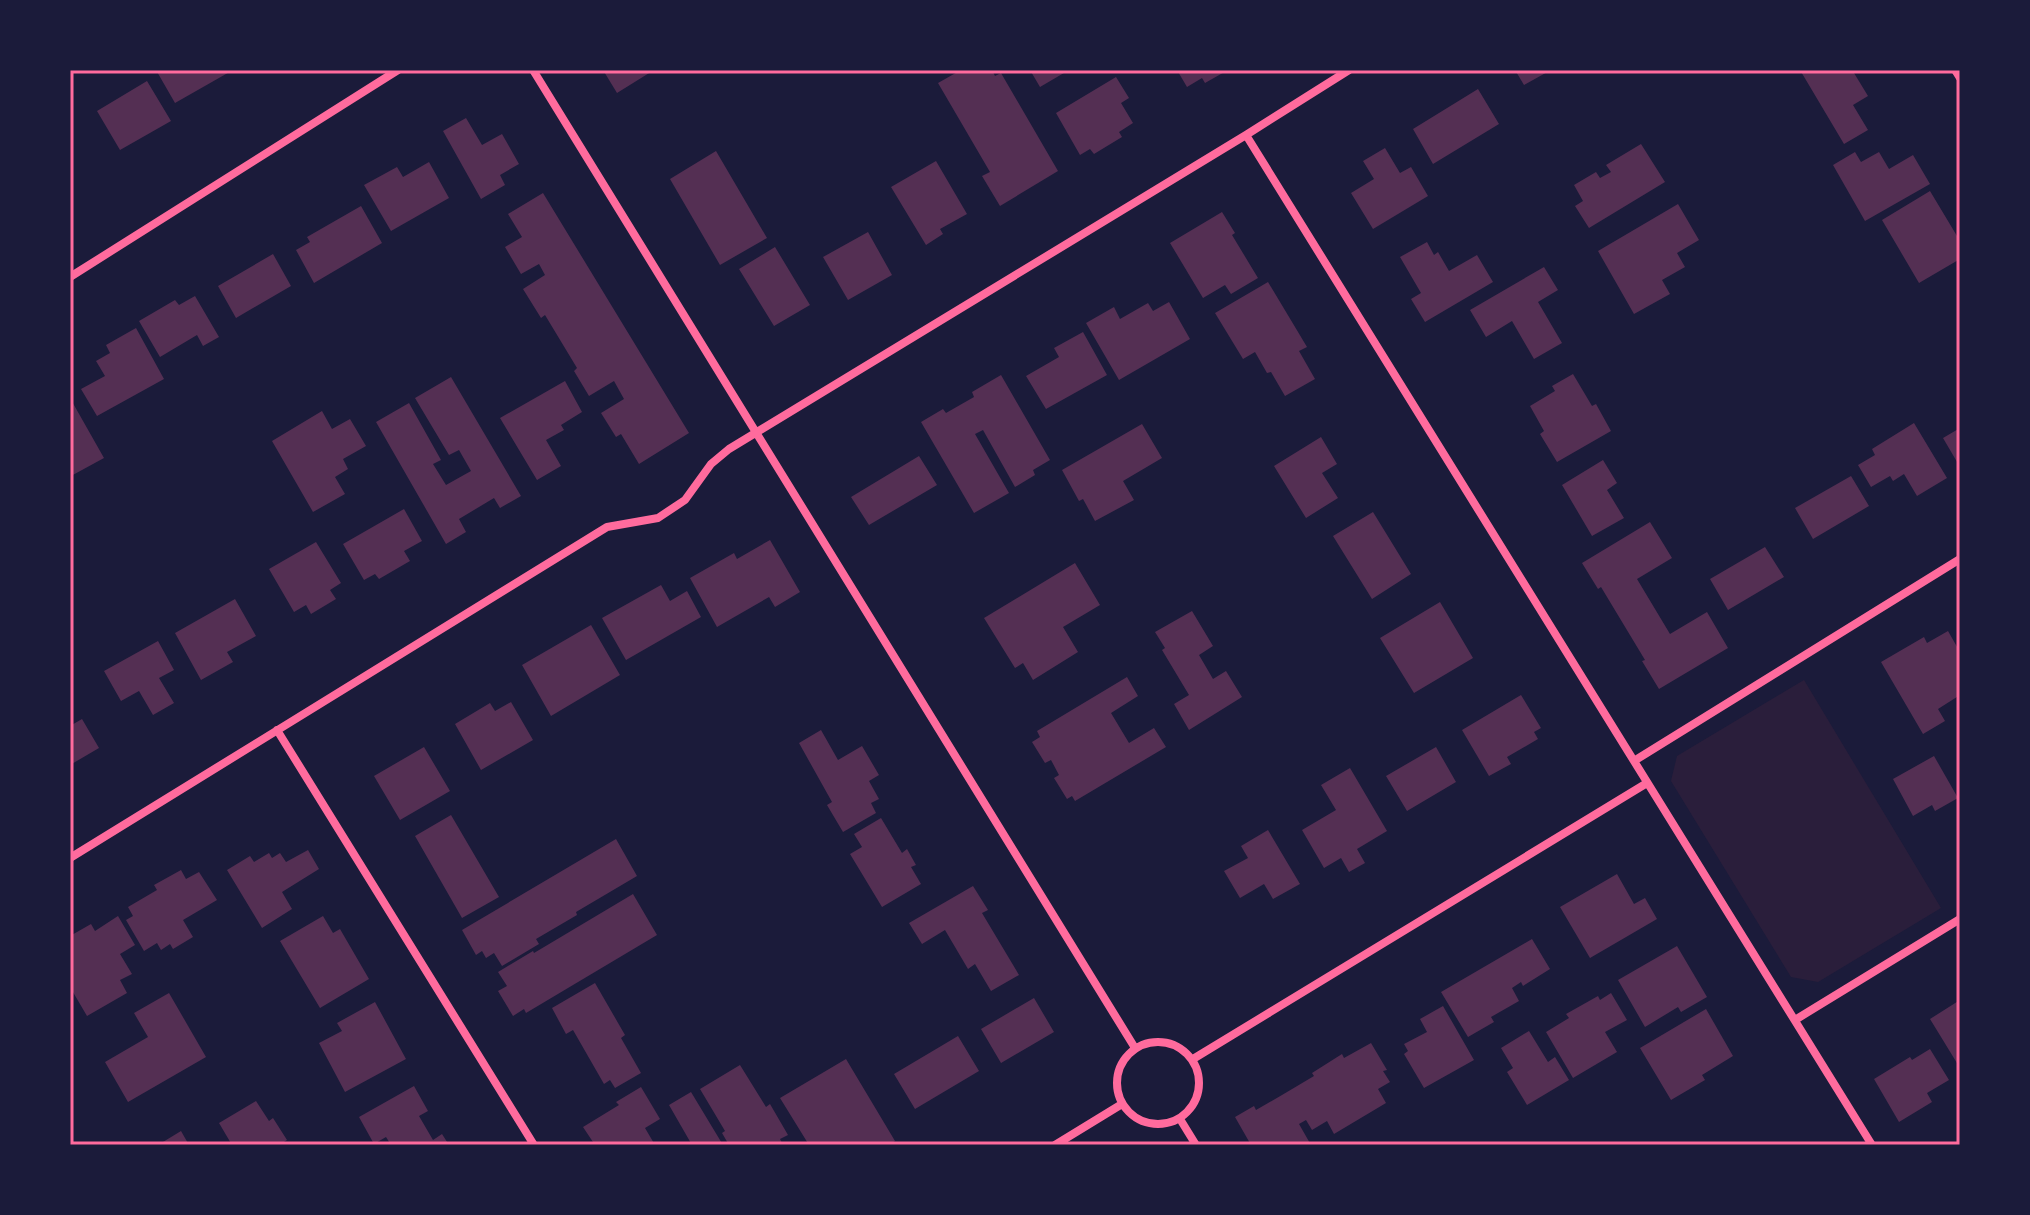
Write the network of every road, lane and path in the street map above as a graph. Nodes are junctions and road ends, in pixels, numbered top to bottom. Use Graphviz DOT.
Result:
graph roads {
  1 [pos="398,70"];
  2 [pos="533,70"];
  3 [pos="1349,70"];
  4 [pos="1955,70"];
  5 [pos="1960,78"];
  6 [pos="1246,135"];
  7 [pos="70,277"];
  8 [pos="757,433"];
  9 [pos="1960,559"];
  10 [pos="277,730"];
  11 [pos="1634,761"];
  12 [pos="1647,783"];
  13 [pos="70,858"];
  14 [pos="1960,919"];
  15 [pos="1795,1020"];
  16 [pos="1135,1048"];
  17 [pos="1193,1059"];
  18 [pos="1122,1104"];
  19 [pos="1180,1119"];
  20 [pos="534,1145"];
  21 [pos="1055,1145"];
  22 [pos="1196,1145"];
  23 [pos="1872,1145"];
  1 -- 7 [label="street"];
  2 -- 8 [label="street"];
  3 -- 6 [label="street"];
  4 -- 5 [label="street"];
  6 -- 8 [label="street"];
  6 -- 11 [label="street"];
  8 -- 10 [label="street"];
  8 -- 16 [label="street"];
  9 -- 11 [label="street"];
  10 -- 13 [label="street"];
  10 -- 20 [label="street"];
  11 -- 12 [label="street"];
  12 -- 15 [label="street"];
  12 -- 17 [label="street"];
  14 -- 15 [label="street"];
  15 -- 23 [label="street"];
  16 -- 17 [label="street"];
  16 -- 18 [label="street"];
  17 -- 19 [label="street"];
  18 -- 19 [label="street"];
  18 -- 21 [label="street"];
  19 -- 22 [label="street"];
}
